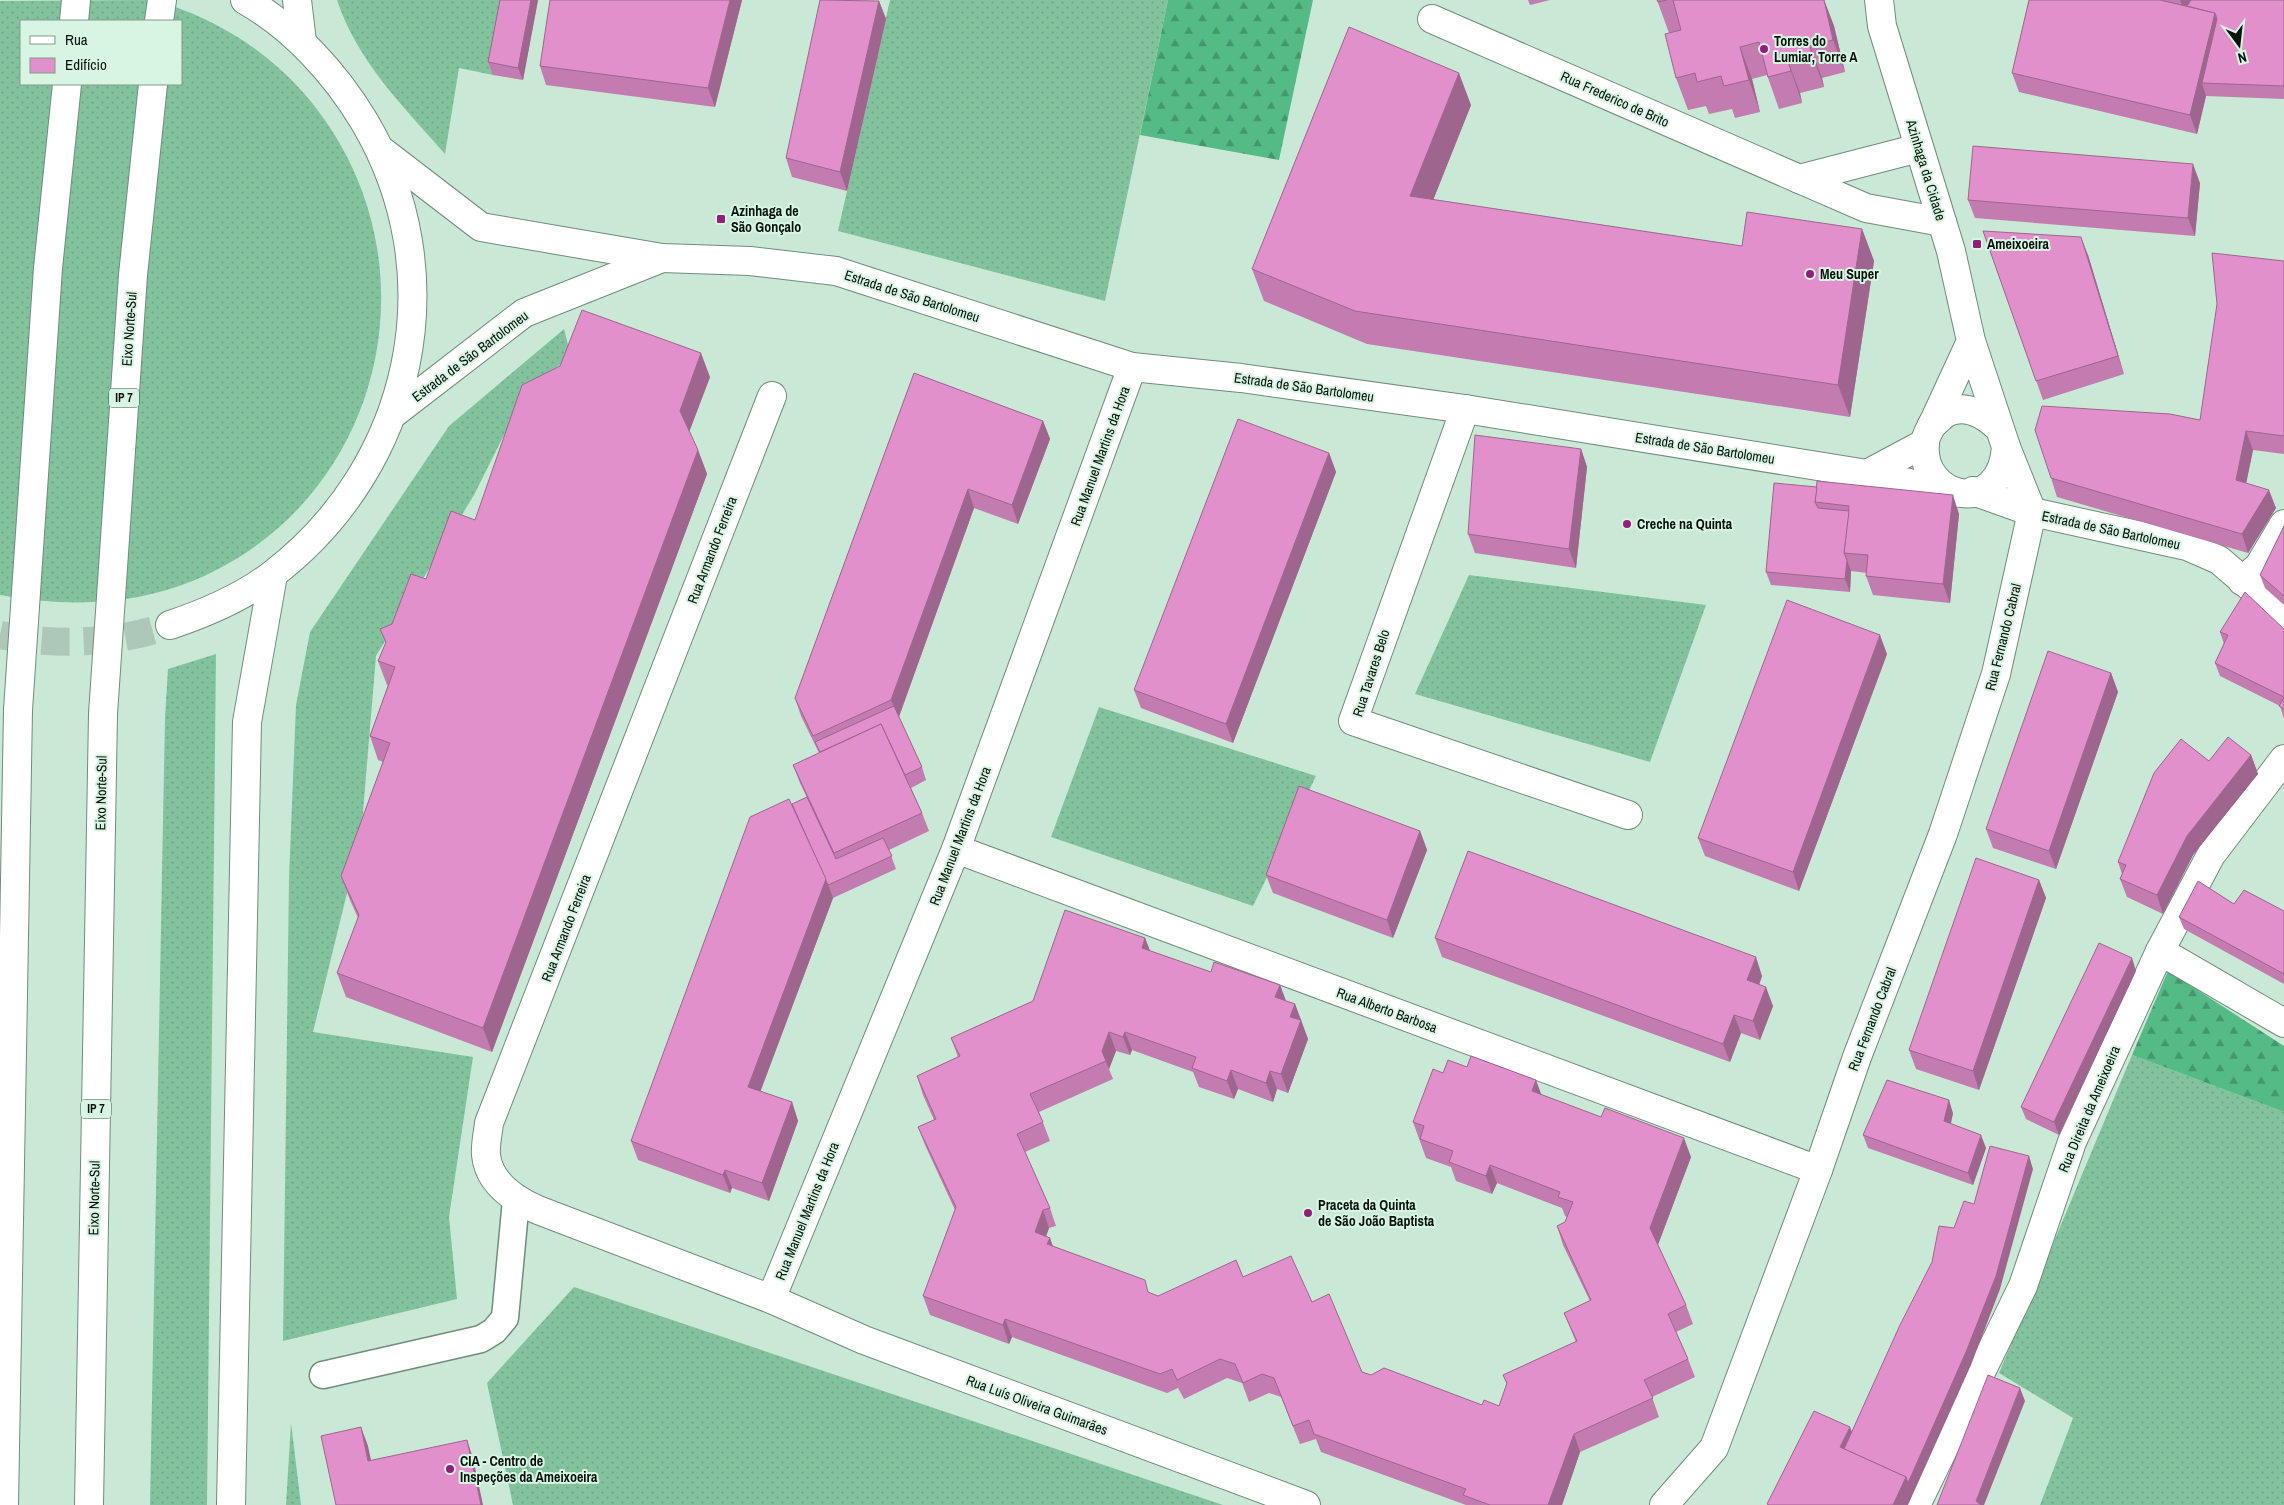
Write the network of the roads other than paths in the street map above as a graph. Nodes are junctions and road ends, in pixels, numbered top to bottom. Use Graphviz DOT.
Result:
graph roads {
  1 [pos="76,0"];
  2 [pos="162,0"];
  3 [pos="245,0"];
  4 [pos="297,0"];
  5 [pos="1878,0"];
  6 [pos="1432,19"];
  7 [pos="74,20"];
  8 [pos="159,20"];
  9 [pos="302,42"];
  10 [pos="67,85"];
  11 [pos="153,85"];
  12 [pos="1919,148"];
  13 [pos="382,151"];
  14 [pos="1799,179"];
  15 [pos="1942,222"];
  16 [pos="662,258"];
  17 [pos="1971,341"];
  18 [pos="1132,367"];
  19 [pos="772,396"];
  20 [pos="1465,410"];
  21 [pos="393,414"];
  22 [pos="1928,434"];
  23 [pos="2002,437"];
  24 [pos="1867,474"];
  25 [pos="1964,492"];
  26 [pos="2032,512"];
  27 [pos="2284,524"];
  28 [pos="272,575"];
  29 [pos="2242,581"];
  30 [pos="2284,616"];
  31 [pos="170,625"];
  32 [pos="2284,759"];
  33 [pos="1628,815"];
  34 [pos="956,849"];
  35 [pos="2160,951"];
  36 [pos="2284,1024"];
  37 [pos="1818,1170"];
  38 [pos="516,1200"];
  39 [pos="771,1299"];
  40 [pos="323,1375"];
  41 [pos="4,1505"];
  42 [pos="89,1505"];
  43 [pos="230,1505"];
  44 [pos="1306,1505"];
  45 [pos="1664,1505"];
  46 [pos="1916,1505"];
  1 -- 7 [label="main road"];
  2 -- 8 [label="main road"];
  3 -- 9 [label="main road"];
  4 -- 9 [label="main road"];
  5 -- 12 [label="main road, Azinhaga da Cidade"];
  6 -- 14 [label="main road, Rua Frederico de Brito"];
  9 -- 13 [label="main road"];
  10 -- 41 [label="main road, bridge"];
  11 -- 42 [label="main road, Eixo Norte-Sul / IP 7, bridge"];
  12 -- 14 [label="main road"];
  12 -- 15 [label="main road, Azinhaga da Cidade"];
  13 -- 16 [label="main road, Estrada de São Bartolomeu"];
  13 -- 21 [label="main road"];
  14 -- 15 [label="main road, Rua Frederico de Brito"];
  15 -- 17 [label="main road, Azinhaga da Cidade"];
  16 -- 18 [label="main road, Estrada de São Bartolomeu"];
  16 -- 21 [label="main road, Estrada de São Bartolomeu"];
  17 -- 22 [label="main road"];
  17 -- 23 [label="main road, Azinhaga da Cidade"];
  18 -- 20 [label="main road, Estrada de São Bartolomeu"];
  18 -- 34 [label="main road, Rua Manuel Martins da Hora"];
  19 -- 38 [label="main road, Rua Armando Ferreira"];
  20 -- 24 [label="main road, Estrada de São Bartolomeu"];
  20 -- 33 [label="main road, Rua Tavares Belo"];
  21 -- 28 [label="main road"];
  22 -- 23 [label="main road"];
  22 -- 24 [label="main road"];
  22 -- 25 [label="main road"];
  23 -- 25 [label="main road"];
  23 -- 26 [label="main road, Azinhaga da Cidade"];
  24 -- 25 [label="main road, Estrada de São Bartolomeu"];
  25 -- 26 [label="main road, Estrada de São Bartolomeu"];
  26 -- 29 [label="main road, Estrada de São Bartolomeu"];
  26 -- 37 [label="main road, Rua Fernando Cabral"];
  27 -- 29 [label="main road"];
  28 -- 31 [label="main road"];
  28 -- 43 [label="main road"];
  29 -- 30 [label="main road"];
  32 -- 35 [label="main road, Rua Direita da Ameixoeira"];
  34 -- 37 [label="main road, Rua Alberto Barbosa"];
  34 -- 39 [label="main road, Rua Manuel Martins da Hora"];
  35 -- 36 [label="main road"];
  35 -- 46 [label="main road, Rua Direita da Ameixoeira"];
  37 -- 45 [label="main road, Rua Fernando Cabral"];
  38 -- 39 [label="main road, Rua Armando Ferreira"];
  38 -- 40 [label="lane"];
  39 -- 44 [label="main road, Rua Luís Oliveira Guimarães"];
}
